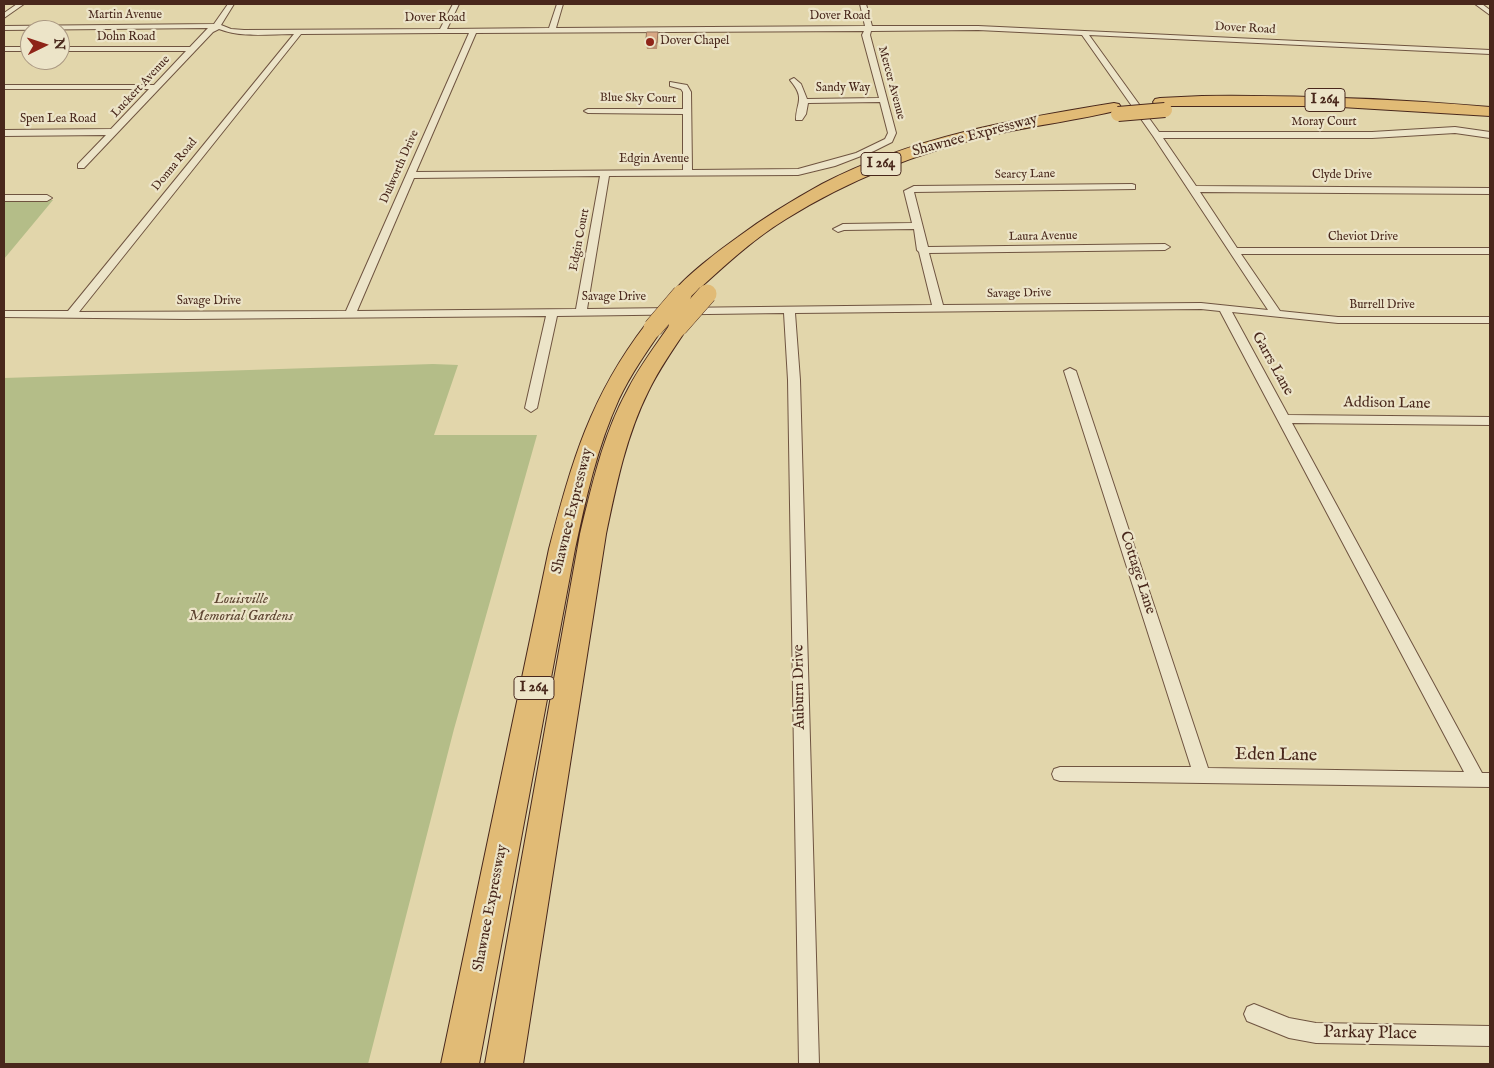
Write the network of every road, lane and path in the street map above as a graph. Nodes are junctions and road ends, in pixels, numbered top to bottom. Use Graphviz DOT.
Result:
graph roads {
  1 [pos="21,4"];
  2 [pos="231,4"];
  3 [pos="456,4"];
  4 [pos="560,4"];
  5 [pos="863,4"];
  6 [pos="1478,4"];
  7 [pos="1490,13"];
  8 [pos="4,16"];
  9 [pos="218,27"];
  10 [pos="4,28"];
  11 [pos="869,28"];
  12 [pos="474,30"];
  13 [pos="552,30"];
  14 [pos="442,31"];
  15 [pos="299,32"];
  16 [pos="1083,32"];
  17 [pos="4,49"];
  18 [pos="20,49"];
  19 [pos="70,49"];
  20 [pos="192,49"];
  21 [pos="1490,52"];
  22 [pos="794,80"];
  23 [pos="673,84"];
  24 [pos="156,86"];
  25 [pos="4,87"];
  26 [pos="883,100"];
  27 [pos="803,101"];
  28 [pos="1162,106"];
  29 [pos="1116,110"];
  30 [pos="588,111"];
  31 [pos="687,112"];
  32 [pos="1490,112"];
  33 [pos="799,118"];
  34 [pos="1490,118"];
  35 [pos="113,132"];
  36 [pos="4,133"];
  37 [pos="1157,135"];
  38 [pos="1490,135"];
  39 [pos="890,139"];
  40 [pos="81,166"];
  41 [pos="687,172"];
  42 [pos="605,173"];
  43 [pos="411,175"];
  44 [pos="1132,187"];
  45 [pos="1194,189"];
  46 [pos="1490,191"];
  47 [pos="4,198"];
  48 [pos="47,198"];
  49 [pos="916,226"];
  50 [pos="838,230"];
  51 [pos="1165,247"];
  52 [pos="922,250"];
  53 [pos="1235,250"];
  54 [pos="1490,251"];
  55 [pos="938,308"];
  56 [pos="1224,308"];
  57 [pos="789,310"];
  58 [pos="581,312"];
  59 [pos="1275,312"];
  60 [pos="552,313"];
  61 [pos="4,314"];
  62 [pos="350,314"];
  63 [pos="71,315"];
  64 [pos="1490,320"];
  65 [pos="666,327"];
  66 [pos="1070,371"];
  67 [pos="531,408"];
  68 [pos="1284,419"];
  69 [pos="1490,421"];
  70 [pos="1060,774"];
  71 [pos="1202,775"];
  72 [pos="1483,780"];
  73 [pos="1254,1014"];
  74 [pos="1490,1036"];
  75 [pos="460,1064"];
  76 [pos="504,1064"];
  77 [pos="809,1064"];
  1 -- 8 [label="street"];
  2 -- 9 [label="street"];
  3 -- 14 [label="street"];
  4 -- 13 [label="street"];
  5 -- 11 [label="street, Mercer Avenue"];
  6 -- 7 [label="street"];
  9 -- 10 [label="street, Martin Avenue"];
  9 -- 15 [label="street, Dover Road"];
  9 -- 20 [label="street, Luckert Avenue"];
  11 -- 13 [label="street, Dover Road"];
  11 -- 16 [label="street, Dover Road"];
  11 -- 26 [label="street, Mercer Avenue"];
  12 -- 13 [label="street, Dover Road"];
  12 -- 14 [label="street, Dover Road"];
  12 -- 43 [label="street, Dulworth Drive"];
  14 -- 15 [label="street, Dover Road"];
  15 -- 63 [label="street, Donna Road"];
  16 -- 21 [label="street, Dover Road"];
  16 -- 37 [label="street, Garrs Lane"];
  17 -- 18 [label="street"];
  19 -- 20 [label="street, Dohn Road"];
  20 -- 24 [label="street, Luckert Avenue"];
  22 -- 27 [label="street"];
  23 -- 31 [label="street"];
  24 -- 25 [label="street"];
  24 -- 35 [label="street, Luckert Avenue"];
  26 -- 27 [label="street, Sandy Way"];
  26 -- 39 [label="street, Mercer Avenue"];
  27 -- 33 [label="street"];
  28 -- 29 [label="highway, Shawnee Expressway / I 264, bridge"];
  28 -- 32 [label="highway, Shawnee Expressway / I 264"];
  28 -- 34 [label="highway, Shawnee Expressway / I 264"];
  29 -- 65 [label="highway, Shawnee Expressway / I 264, bridge"];
  29 -- 65 [label="highway, Shawnee Expressway / I 264, bridge"];
  30 -- 31 [label="street, Blue Sky Court"];
  31 -- 41 [label="street"];
  35 -- 36 [label="street, Spen Lea Road"];
  35 -- 40 [label="street, Luckert Avenue"];
  37 -- 38 [label="street, Moray Court"];
  37 -- 45 [label="street, Garrs Lane"];
  39 -- 41 [label="street, Edgin Avenue"];
  41 -- 42 [label="street, Edgin Avenue"];
  42 -- 43 [label="street, Edgin Avenue"];
  42 -- 58 [label="street, Edgin Court"];
  43 -- 62 [label="street, Dulworth Drive"];
  44 -- 49 [label="street, Searcy Lane"];
  45 -- 46 [label="street, Clyde Drive"];
  45 -- 53 [label="street, Garrs Lane"];
  47 -- 48 [label="street"];
  49 -- 50 [label="street"];
  49 -- 52 [label="street"];
  51 -- 52 [label="street, Laura Avenue"];
  52 -- 55 [label="street"];
  53 -- 54 [label="street, Cheviot Drive"];
  53 -- 59 [label="street, Garrs Lane"];
  55 -- 56 [label="street, Savage Drive"];
  55 -- 57 [label="street, Savage Drive"];
  56 -- 59 [label="street, Garrs Lane"];
  56 -- 68 [label="street, Garrs Lane"];
  57 -- 58 [label="street, Savage Drive"];
  57 -- 77 [label="street, Auburn Drive"];
  58 -- 60 [label="street, Savage Drive"];
  59 -- 64 [label="street, Burrell Drive"];
  60 -- 62 [label="street, Savage Drive"];
  60 -- 67 [label="street"];
  61 -- 63 [label="street, Savage Drive"];
  62 -- 63 [label="street, Savage Drive"];
  65 -- 75 [label="highway, Shawnee Expressway / I 264"];
  65 -- 76 [label="highway, Shawnee Expressway / I 264"];
  66 -- 71 [label="street, Cottage Lane"];
  68 -- 69 [label="street, Addison Lane"];
  68 -- 72 [label="street, Garrs Lane"];
  70 -- 71 [label="street, Eden Lane"];
  71 -- 72 [label="street, Eden Lane"];
  73 -- 74 [label="street, Parkay Place"];
}
